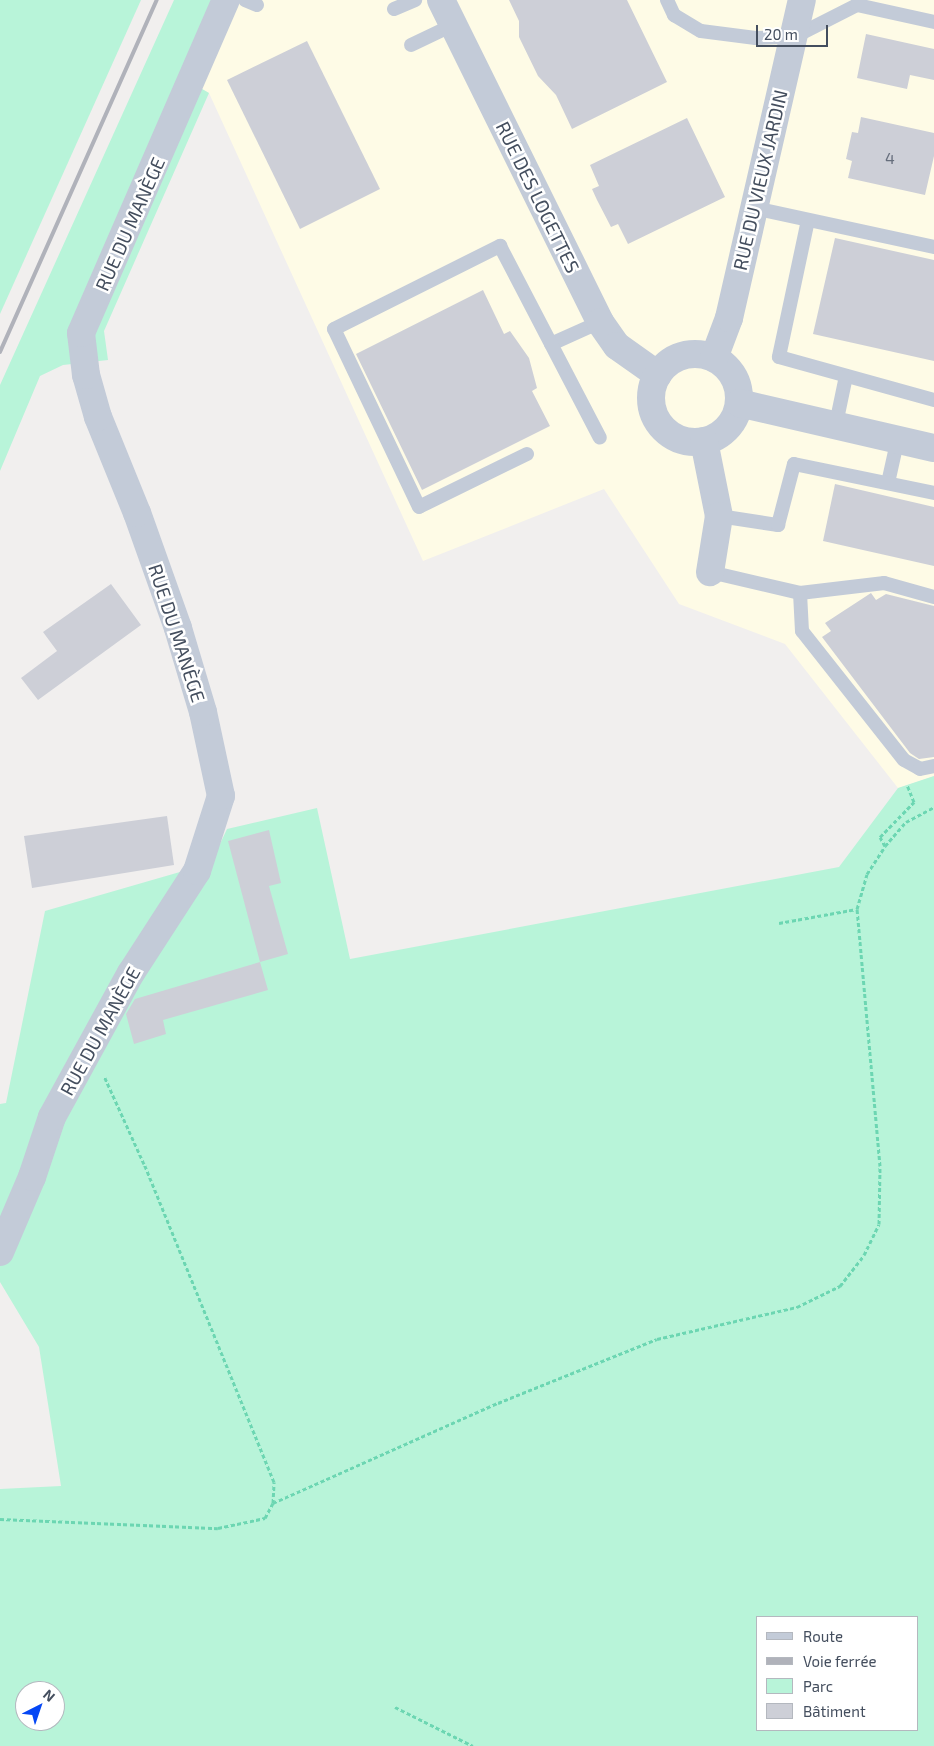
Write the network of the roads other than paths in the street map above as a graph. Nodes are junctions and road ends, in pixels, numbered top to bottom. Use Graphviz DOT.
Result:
graph roads {
  1 [pos="226,0"];
  2 [pos="415,0"];
  3 [pos="441,0"];
  4 [pos="667,0"];
  5 [pos="802,0"];
  6 [pos="394,9"];
  7 [pos="934,22"];
  8 [pos="453,25"];
  9 [pos="794,36"];
  10 [pos="412,44"];
  11 [pos="754,208"];
  12 [pos="808,220"];
  13 [pos="934,247"];
  14 [pos="600,322"];
  15 [pos="551,344"];
  16 [pos="714,358"];
  17 [pos="658,375"];
  18 [pos="846,376"];
  19 [pos="934,400"];
  20 [pos="739,403"];
  21 [pos="836,424"];
  22 [pos="600,438"];
  23 [pos="898,438"];
  24 [pos="704,441"];
  25 [pos="934,448"];
  26 [pos="527,454"];
  27 [pos="888,483"];
  28 [pos="934,493"];
  29 [pos="719,516"];
  30 [pos="710,572"];
  31 [pos="800,593"];
  32 [pos="934,598"];
  33 [pos="934,766"];
  34 [pos="0,1252"];
  1 -- 34 [label="street, RUE DU MANÈGE"];
  2 -- 6 [label="lane"];
  3 -- 8 [label="street, RUE DES LOGETTES"];
  4 -- 9 [label="lane"];
  5 -- 9 [label="street, RUE DU VIEUX JARDIN"];
  7 -- 9 [label="lane"];
  8 -- 10 [label="lane"];
  8 -- 14 [label="street, RUE DES LOGETTES"];
  9 -- 11 [label="street, RUE DU VIEUX JARDIN"];
  11 -- 12 [label="lane"];
  11 -- 16 [label="street, RUE DU VIEUX JARDIN"];
  12 -- 13 [label="lane"];
  12 -- 18 [label="lane"];
  14 -- 15 [label="lane"];
  14 -- 17 [label="street, RUE DES LOGETTES"];
  15 -- 22 [label="lane"];
  15 -- 26 [label="lane"];
  16 -- 17 [label="street"];
  16 -- 20 [label="street"];
  17 -- 24 [label="street"];
  18 -- 19 [label="lane"];
  18 -- 21 [label="lane"];
  20 -- 21 [label="street"];
  20 -- 24 [label="street"];
  21 -- 23 [label="street"];
  23 -- 25 [label="street"];
  23 -- 27 [label="lane"];
  24 -- 29 [label="street"];
  27 -- 28 [label="lane"];
  27 -- 29 [label="lane"];
  29 -- 30 [label="street"];
  30 -- 31 [label="lane"];
  31 -- 32 [label="lane"];
  31 -- 33 [label="lane"];
}
